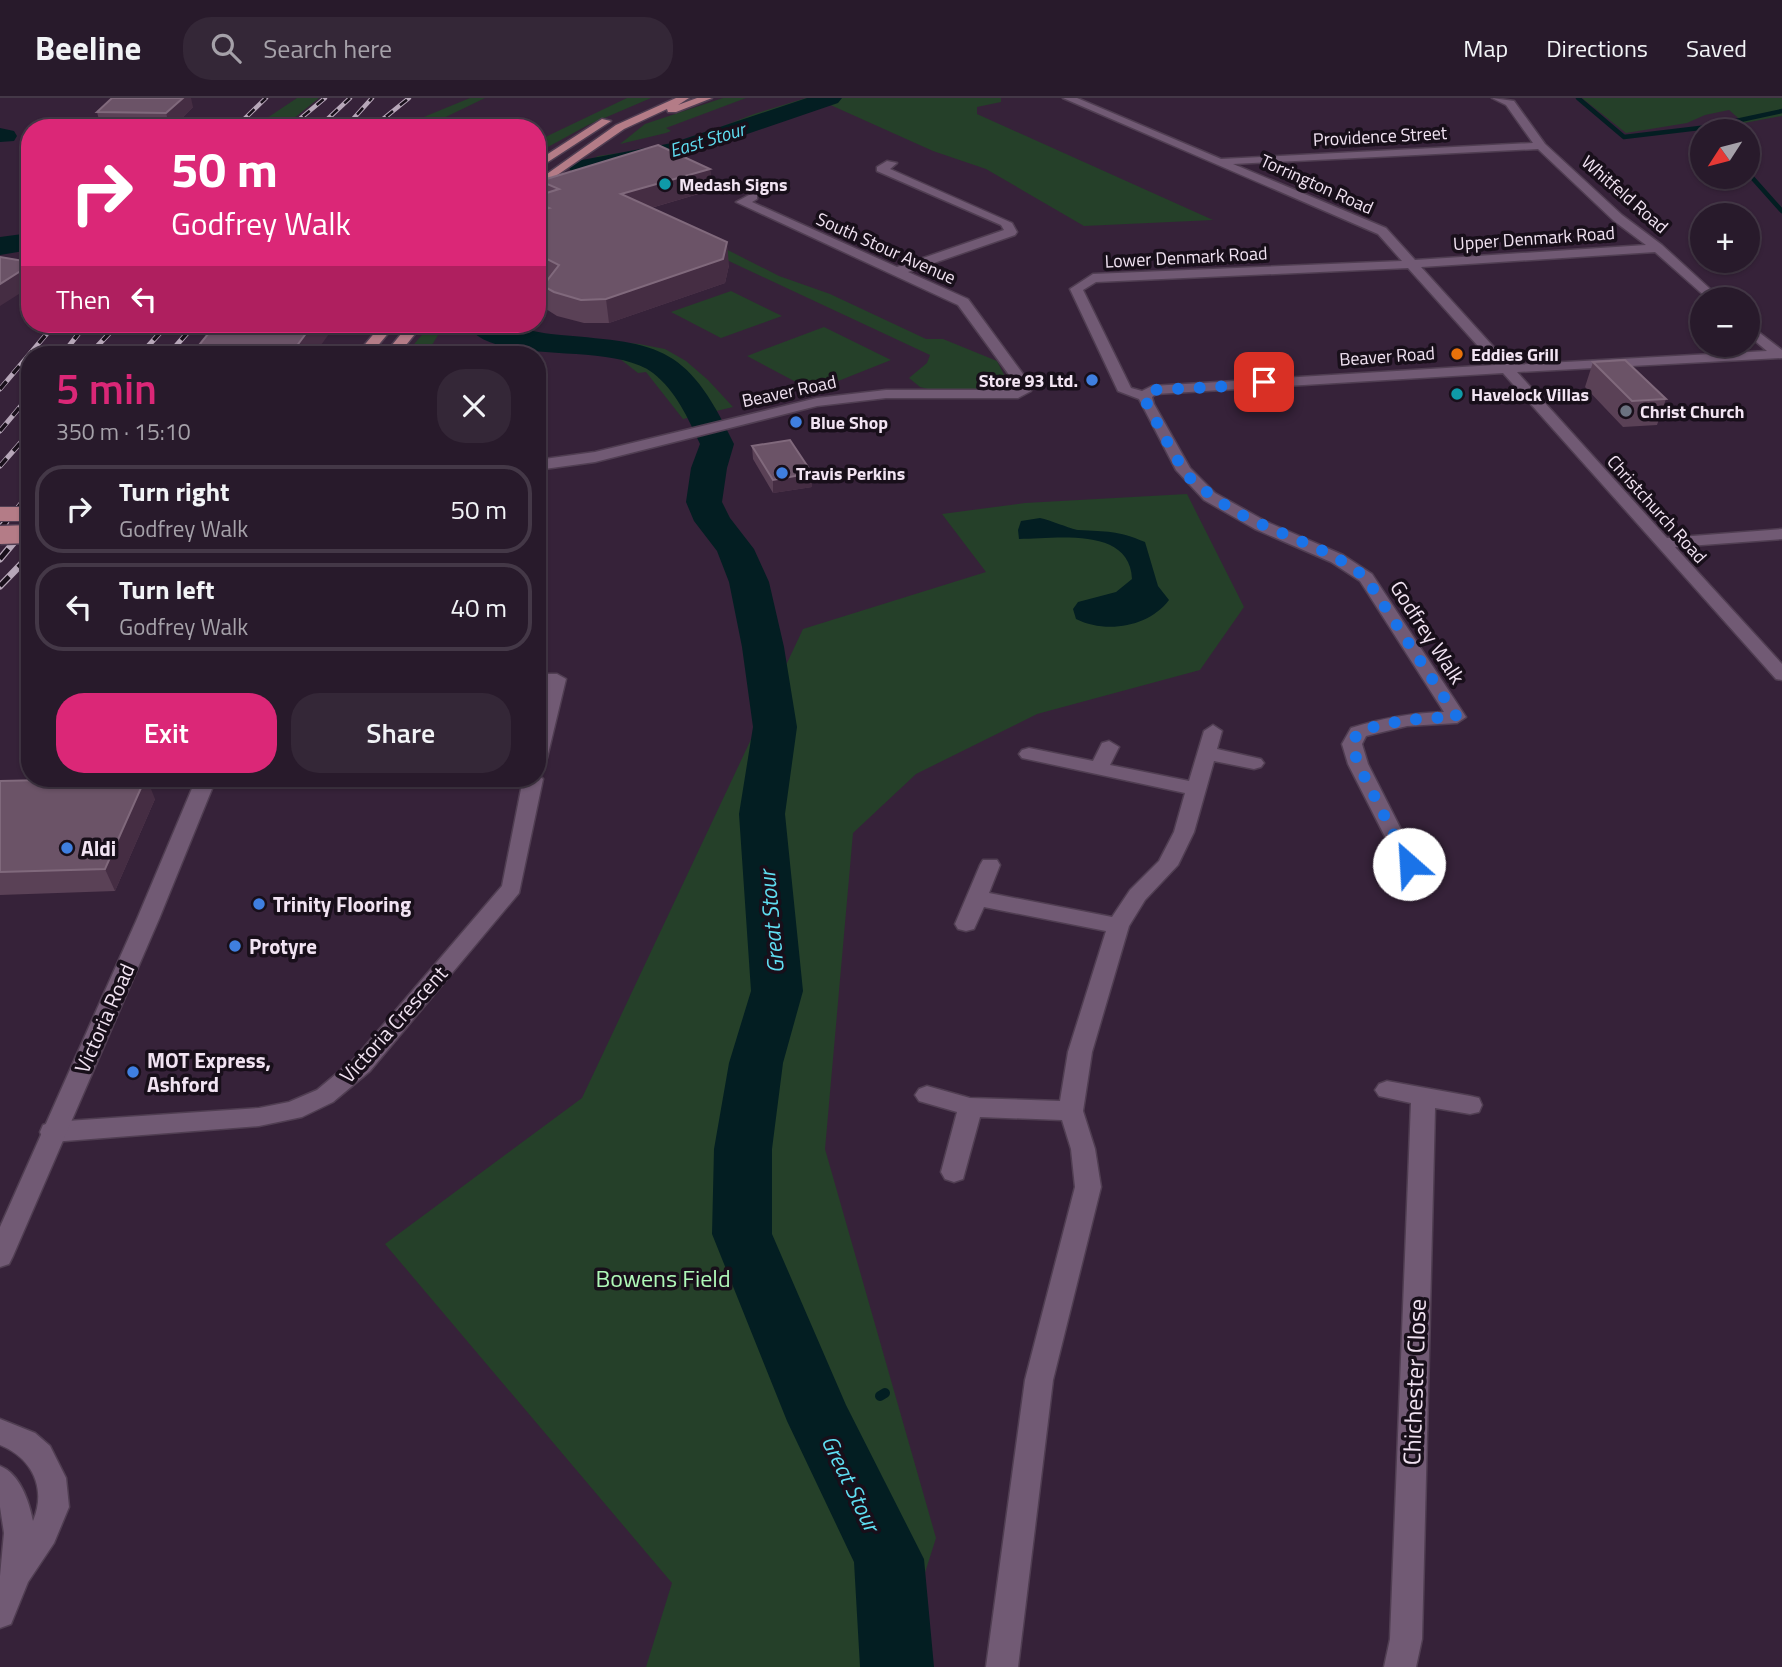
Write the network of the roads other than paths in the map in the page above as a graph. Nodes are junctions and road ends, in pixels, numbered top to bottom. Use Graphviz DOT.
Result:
graph roads {
  1 [pos="659,98"];
  2 [pos="684,98"];
  3 [pos="707,98"];
  4 [pos="1068,98"];
  5 [pos="1497,98"];
  6 [pos="595,144"];
  7 [pos="1541,146"];
  8 [pos="546,160"];
  9 [pos="1221,161"];
  10 [pos="891,163"];
  11 [pos="546,179"];
  12 [pos="753,197"];
  13 [pos="1658,248"];
  14 [pos="1413,264"];
  15 [pos="899,271"];
  16 [pos="1702,287"];
  17 [pos="1760,338"];
  18 [pos="1780,354"];
  19 [pos="1504,368"];
  20 [pos="1125,391"];
  21 [pos="1022,392"];
  22 [pos="1145,396"];
  23 [pos="546,463"];
  24 [pos="0,514"];
  25 [pos="21,514"];
  26 [pos="21,534"];
  27 [pos="1782,534"];
  28 [pos="0,535"];
  29 [pos="1661,543"];
  30 [pos="1782,675"];
  31 [pos="546,679"];
  32 [pos="546,722"];
  33 [pos="1109,747"];
  34 [pos="1029,754"];
  35 [pos="1254,764"];
  36 [pos="1099,769"];
  37 [pos="203,787"];
  38 [pos="531,787"];
  39 [pos="1196,789"];
  40 [pos="1409,864"];
  41 [pos="989,866"];
  42 [pos="976,898"];
  43 [pos="966,924"];
  44 [pos="1118,926"];
  45 [pos="1387,1090"];
  46 [pos="927,1095"];
  47 [pos="1423,1097"];
  48 [pos="1470,1105"];
  49 [pos="970,1107"];
  50 [pos="1071,1111"];
  51 [pos="52,1132"];
  52 [pos="954,1172"];
  53 [pos="0,1255"];
  54 [pos="0,1432"];
  55 [pos="0,1480"];
  56 [pos="17,1572"];
  57 [pos="0,1613"];
  58 [pos="1002,1667"];
  59 [pos="1400,1667"];
  1 -- 8 [label="main road"];
  2 -- 6 [label="main road"];
  3 -- 6 [label="main road"];
  4 -- 9 [label="street, Torrington Road"];
  5 -- 7 [label="street, Whitfeld Road"];
  6 -- 11 [label="main road"];
  7 -- 9 [label="street, Providence Street"];
  7 -- 13 [label="street, Whitfeld Road"];
  9 -- 14 [label="street, Torrington Road"];
  10 -- 15 [label="street"];
  12 -- 15 [label="street, South Stour Avenue"];
  13 -- 14 [label="street, Upper Denmark Road"];
  13 -- 16 [label="street, Whitfeld Road"];
  14 -- 19 [label="street, Torrington Road"];
  14 -- 20 [label="street, Lower Denmark Road"];
  15 -- 21 [label="street, South Stour Avenue"];
  17 -- 18 [label="street"];
  18 -- 19 [label="street, Beaver Road"];
  19 -- 22 [label="street, Beaver Road"];
  19 -- 29 [label="street, Christchurch Road"];
  20 -- 22 [label="street, Beaver Road"];
  21 -- 23 [label="street, Beaver Road"];
  22 -- 40 [label="street, Godfrey Walk"];
  24 -- 25 [label="main road, bridge"];
  26 -- 28 [label="main road, bridge"];
  27 -- 29 [label="street"];
  29 -- 30 [label="street, Christchurch Road"];
  31 -- 32 [label="street"];
  33 -- 36 [label="street"];
  34 -- 36 [label="street"];
  35 -- 39 [label="street"];
  36 -- 39 [label="street"];
  37 -- 51 [label="street, Victoria Road"];
  38 -- 51 [label="street, Victoria Crescent"];
  39 -- 44 [label="street"];
  41 -- 42 [label="street"];
  42 -- 43 [label="street"];
  42 -- 44 [label="street"];
  44 -- 50 [label="street"];
  45 -- 47 [label="street"];
  46 -- 49 [label="street"];
  47 -- 48 [label="street"];
  47 -- 59 [label="street, Chichester Close"];
  49 -- 50 [label="street"];
  49 -- 52 [label="street"];
  50 -- 58 [label="street"];
  51 -- 53 [label="street, Victoria Road"];
  54 -- 56 [label="street"];
  55 -- 56 [label="street"];
  56 -- 57 [label="street"];
}
